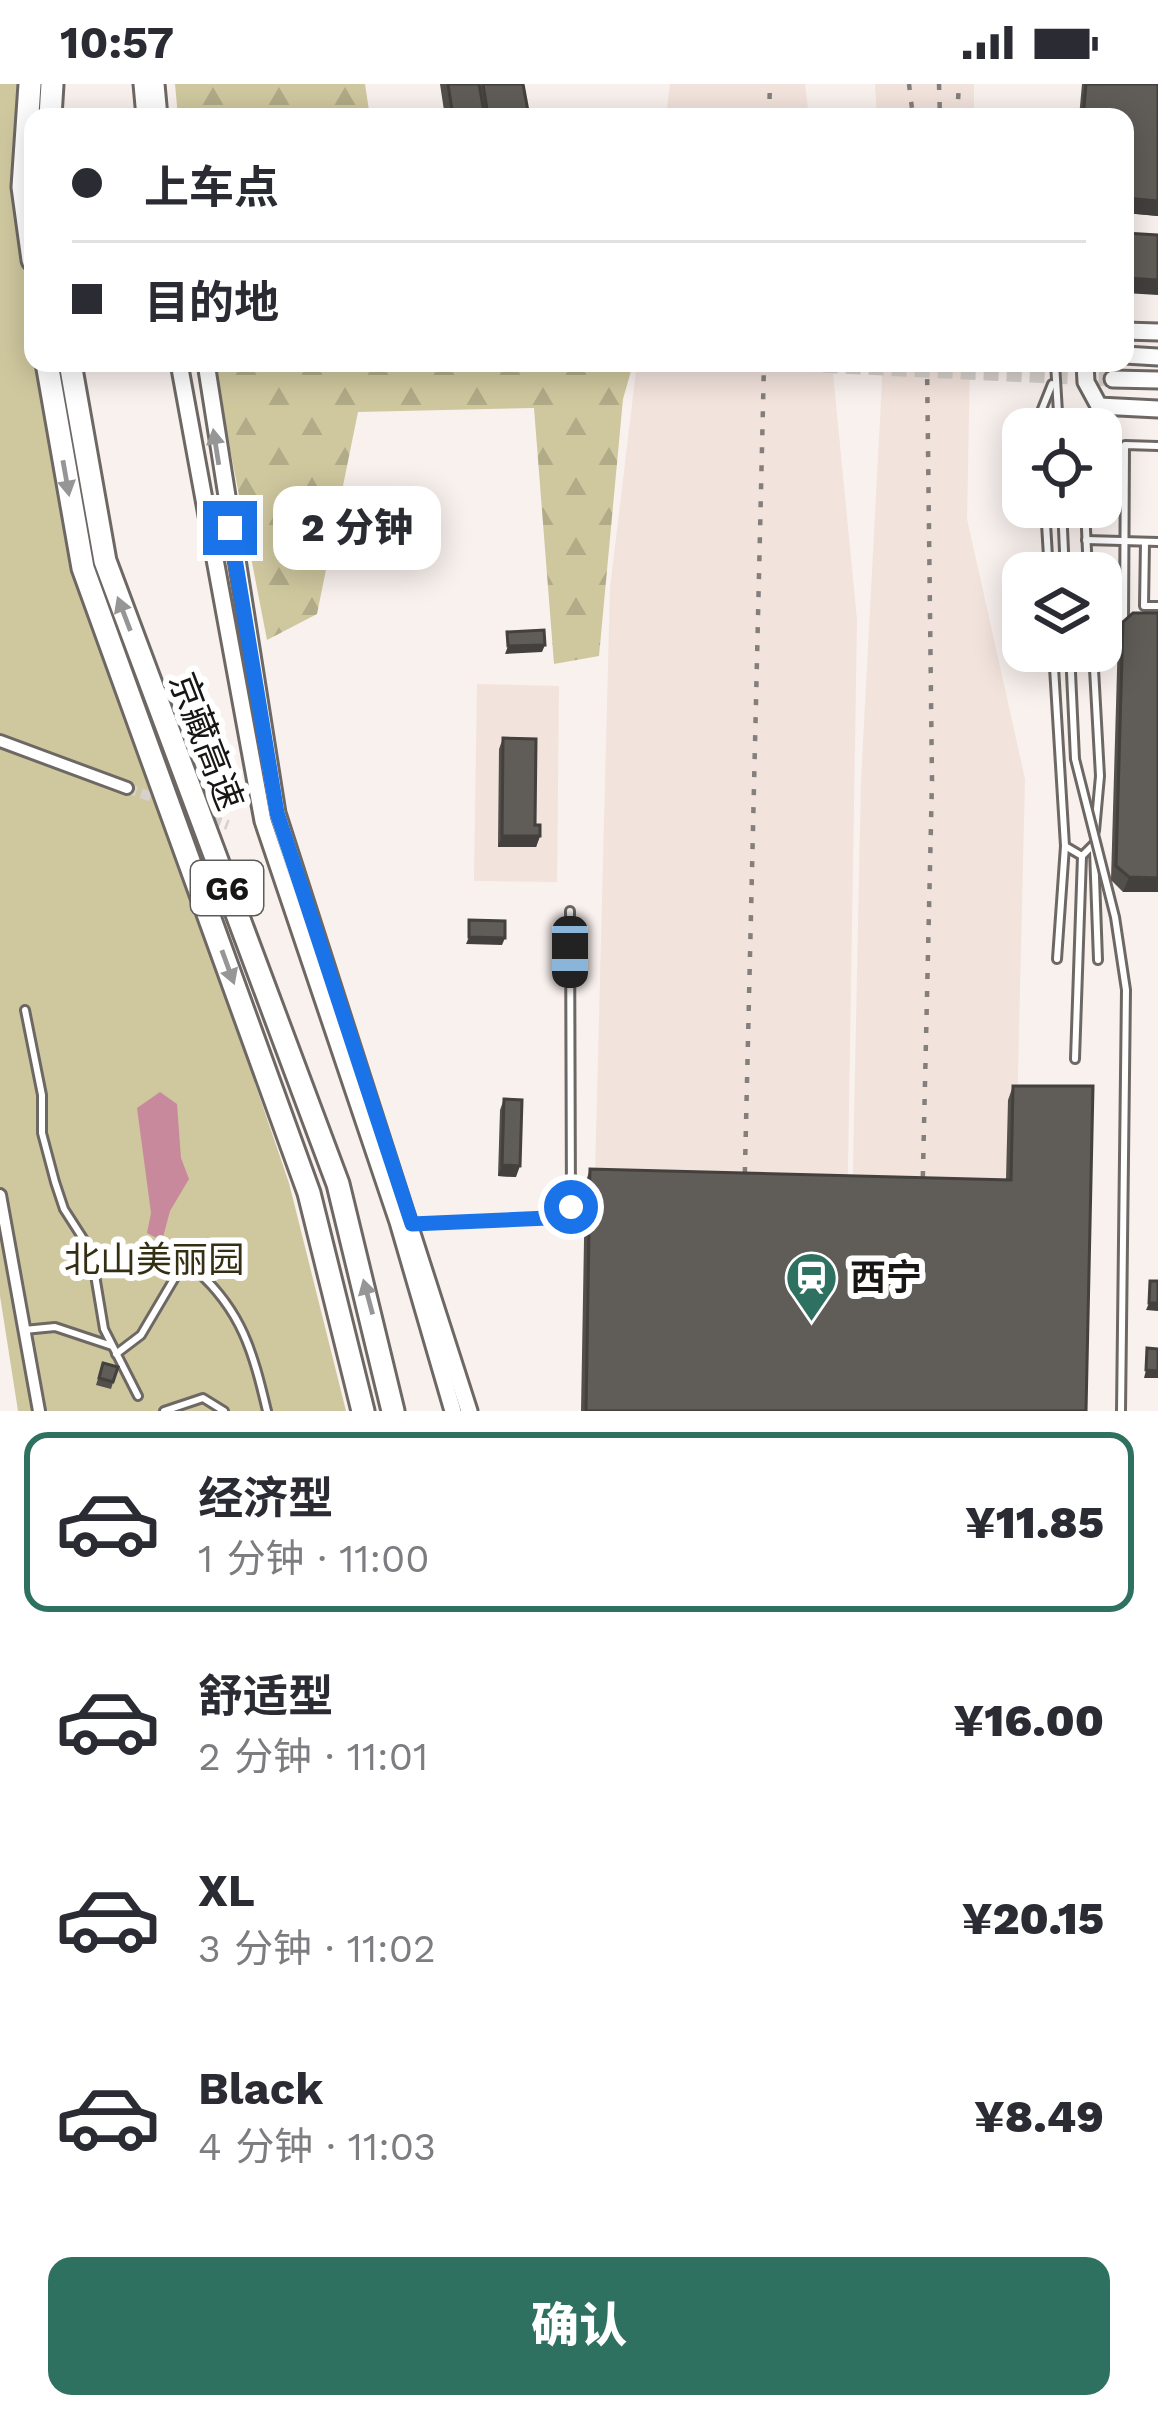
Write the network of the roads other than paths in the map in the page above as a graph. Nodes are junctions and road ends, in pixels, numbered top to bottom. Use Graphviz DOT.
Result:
graph roads {
  1 [pos="49,372"];
  2 [pos="72,372"];
  3 [pos="182,372"];
  4 [pos="207,372"];
  5 [pos="1054,372"];
  6 [pos="1085,372"];
  7 [pos="1113,379"];
  8 [pos="1053,380"];
  9 [pos="1158,380"];
  10 [pos="1099,406"];
  11 [pos="1042,408"];
  12 [pos="1056,408"];
  13 [pos="1158,409"];
  14 [pos="1158,446"];
  15 [pos="1086,528"];
  16 [pos="1086,540"];
  17 [pos="1124,541"];
  18 [pos="1145,542"];
  19 [pos="1158,542"];
  20 [pos="1087,552"];
  21 [pos="1158,606"];
  22 [pos="1124,622"];
  23 [pos="1054,672"];
  24 [pos="1071,672"];
  25 [pos="1094,672"];
  26 [pos="0,742"];
  27 [pos="127,788"];
  28 [pos="1065,846"];
  29 [pos="1094,850"];
  30 [pos="1082,856"];
  31 [pos="570,911"];
  32 [pos="1057,959"];
  33 [pos="1098,960"];
  34 [pos="25,1010"];
  35 [pos="1076,1059"];
  36 [pos="0,1195"];
  37 [pos="412,1224"];
  38 [pos="25,1330"];
  39 [pos="114,1350"];
  40 [pos="138,1396"];
  41 [pos="39,1411"];
  42 [pos="164,1411"];
  43 [pos="224,1411"];
  44 [pos="267,1411"];
  45 [pos="363,1411"];
  46 [pos="393,1411"];
  47 [pos="453,1411"];
  48 [pos="469,1411"];
  49 [pos="1121,1411"];
  1 -- 45 [label="highway, 京藏高速 / G6, one-way"];
  46 -- 2 [label="highway, 京藏高速 / G6, one-way"];
  3 -- 47 [label="main road"];
  37 -- 4 [label="main road, one-way"];
  5 -- 8 [label="lane"];
  6 -- 10 [label="main road"];
  7 -- 9 [label="main road"];
  8 -- 11 [label="lane"];
  8 -- 12 [label="lane"];
  10 -- 13 [label="main road"];
  14 -- 17 [label="lane"];
  15 -- 16 [label="lane"];
  16 -- 17 [label="lane"];
  16 -- 20 [label="lane"];
  17 -- 18 [label="lane"];
  17 -- 22 [label="lane"];
  18 -- 19 [label="lane"];
  18 -- 21 [label="lane"];
  23 -- 28 [label="lane"];
  24 -- 49 [label="lane, bridge"];
  25 -- 29 [label="lane"];
  26 -- 27 [label="street"];
  28 -- 30 [label="lane"];
  28 -- 32 [label="lane"];
  29 -- 30 [label="lane"];
  29 -- 33 [label="lane"];
  30 -- 35 [label="lane"];
  31 -- 37 [label="lane"];
  34 -- 39 [label="lane"];
  36 -- 38 [label="street"];
  37 -- 48 [label="main road"];
  38 -- 39 [label="lane"];
  38 -- 41 [label="street"];
  39 -- 40 [label="lane"];
  39 -- 44 [label="lane"];
  42 -- 43 [label="lane"];
}
